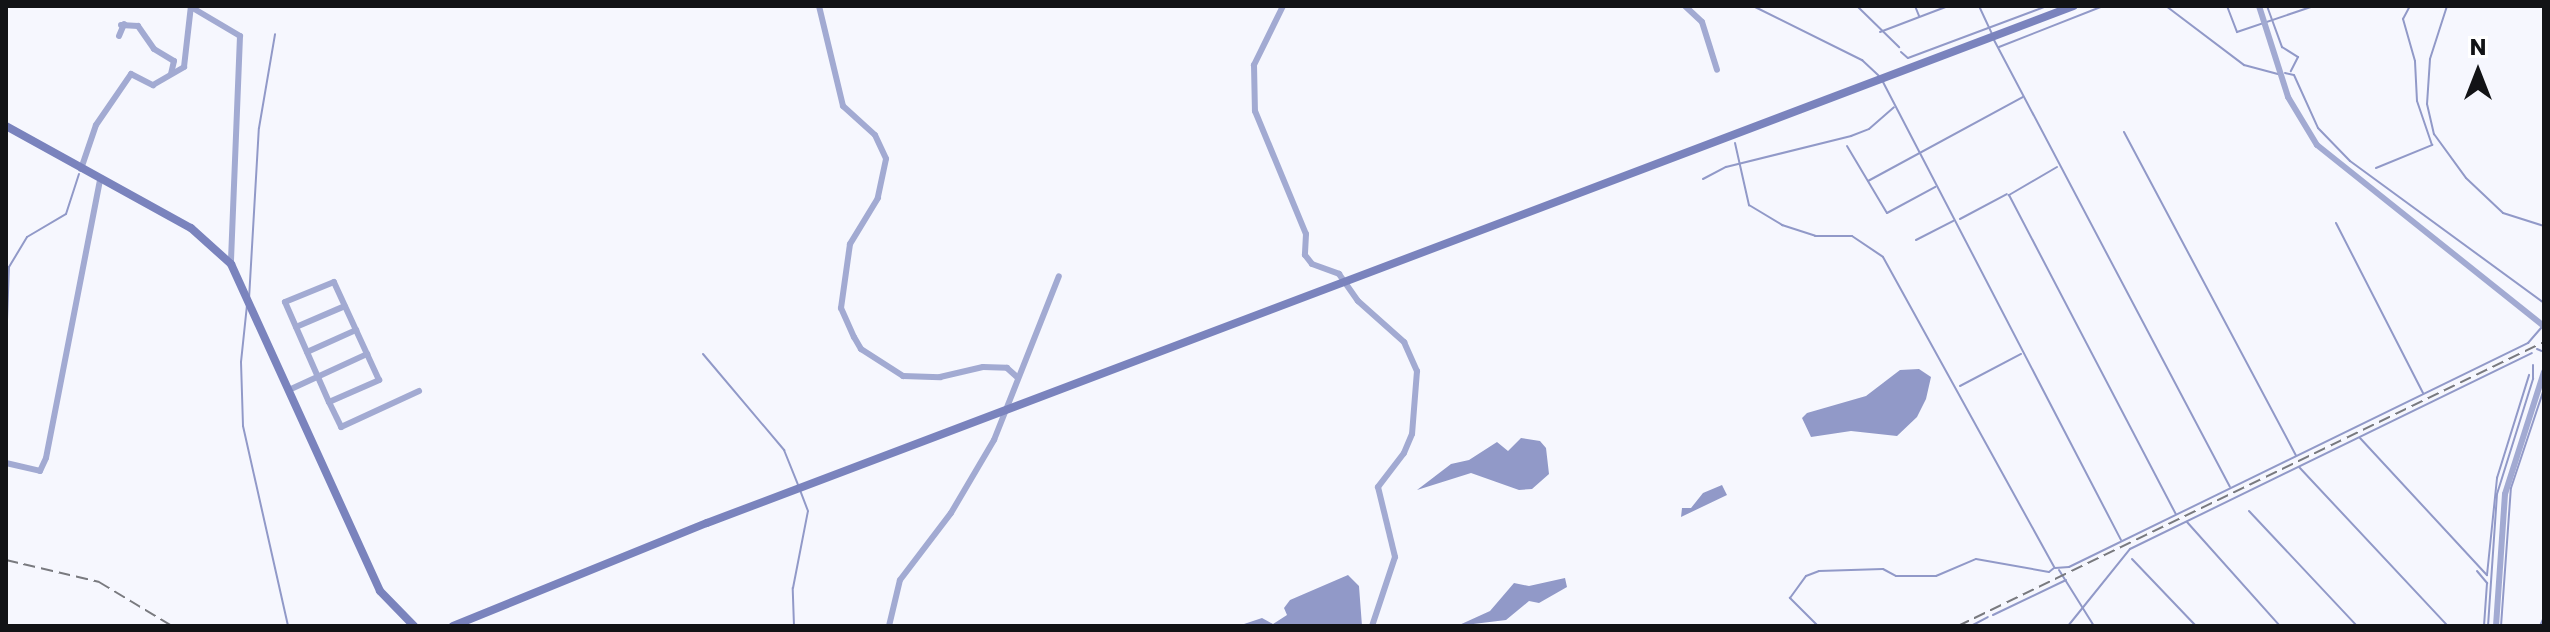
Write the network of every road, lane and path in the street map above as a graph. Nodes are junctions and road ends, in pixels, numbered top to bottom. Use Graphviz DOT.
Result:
graph roads {
  1 [pos="819,6"];
  2 [pos="1283,6"];
  3 [pos="1685,6"];
  4 [pos="2074,6"];
  5 [pos="2259,6"];
  6 [pos="191,7"];
  7 [pos="119,36"];
  8 [pos="1717,70"];
  9 [pos="166,80"];
  10 [pos="6,126"];
  11 [pos="81,171"];
  12 [pos="100,181"];
  13 [pos="231,264"];
  14 [pos="1059,276"];
  15 [pos="1346,281"];
  16 [pos="345,306"];
  17 [pos="2544,326"];
  18 [pos="296,327"];
  19 [pos="356,330"];
  20 [pos="307,352"];
  21 [pos="367,354"];
  22 [pos="2544,372"];
  23 [pos="318,376"];
  24 [pos="1017,377"];
  25 [pos="291,389"];
  26 [pos="419,391"];
  27 [pos="329,402"];
  28 [pos="1005,414"];
  29 [pos="6,463"];
  30 [pos="414,626"];
  31 [pos="453,626"];
  32 [pos="889,626"];
  33 [pos="1372,626"];
  34 [pos="2496,626"];
  1 -- 24 [label="street"];
  2 -- 15 [label="street"];
  3 -- 8 [label="street"];
  4 -- 15 [label="main road"];
  5 -- 17 [label="street"];
  6 -- 9 [label="street"];
  6 -- 13 [label="street"];
  7 -- 9 [label="street"];
  9 -- 11 [label="street"];
  10 -- 11 [label="main road"];
  11 -- 12 [label="main road"];
  12 -- 13 [label="main road"];
  12 -- 29 [label="street"];
  13 -- 25 [label="main road"];
  14 -- 24 [label="street"];
  15 -- 28 [label="main road"];
  15 -- 33 [label="street"];
  16 -- 18 [label="street"];
  16 -- 18 [label="street"];
  16 -- 19 [label="street"];
  18 -- 20 [label="street"];
  19 -- 20 [label="street"];
  19 -- 21 [label="street"];
  20 -- 23 [label="street"];
  21 -- 23 [label="street"];
  21 -- 27 [label="street"];
  22 -- 34 [label="street"];
  23 -- 25 [label="street"];
  23 -- 27 [label="street"];
  24 -- 28 [label="street"];
  25 -- 30 [label="main road"];
  26 -- 27 [label="street"];
  28 -- 31 [label="main road"];
  28 -- 32 [label="street"];
}
